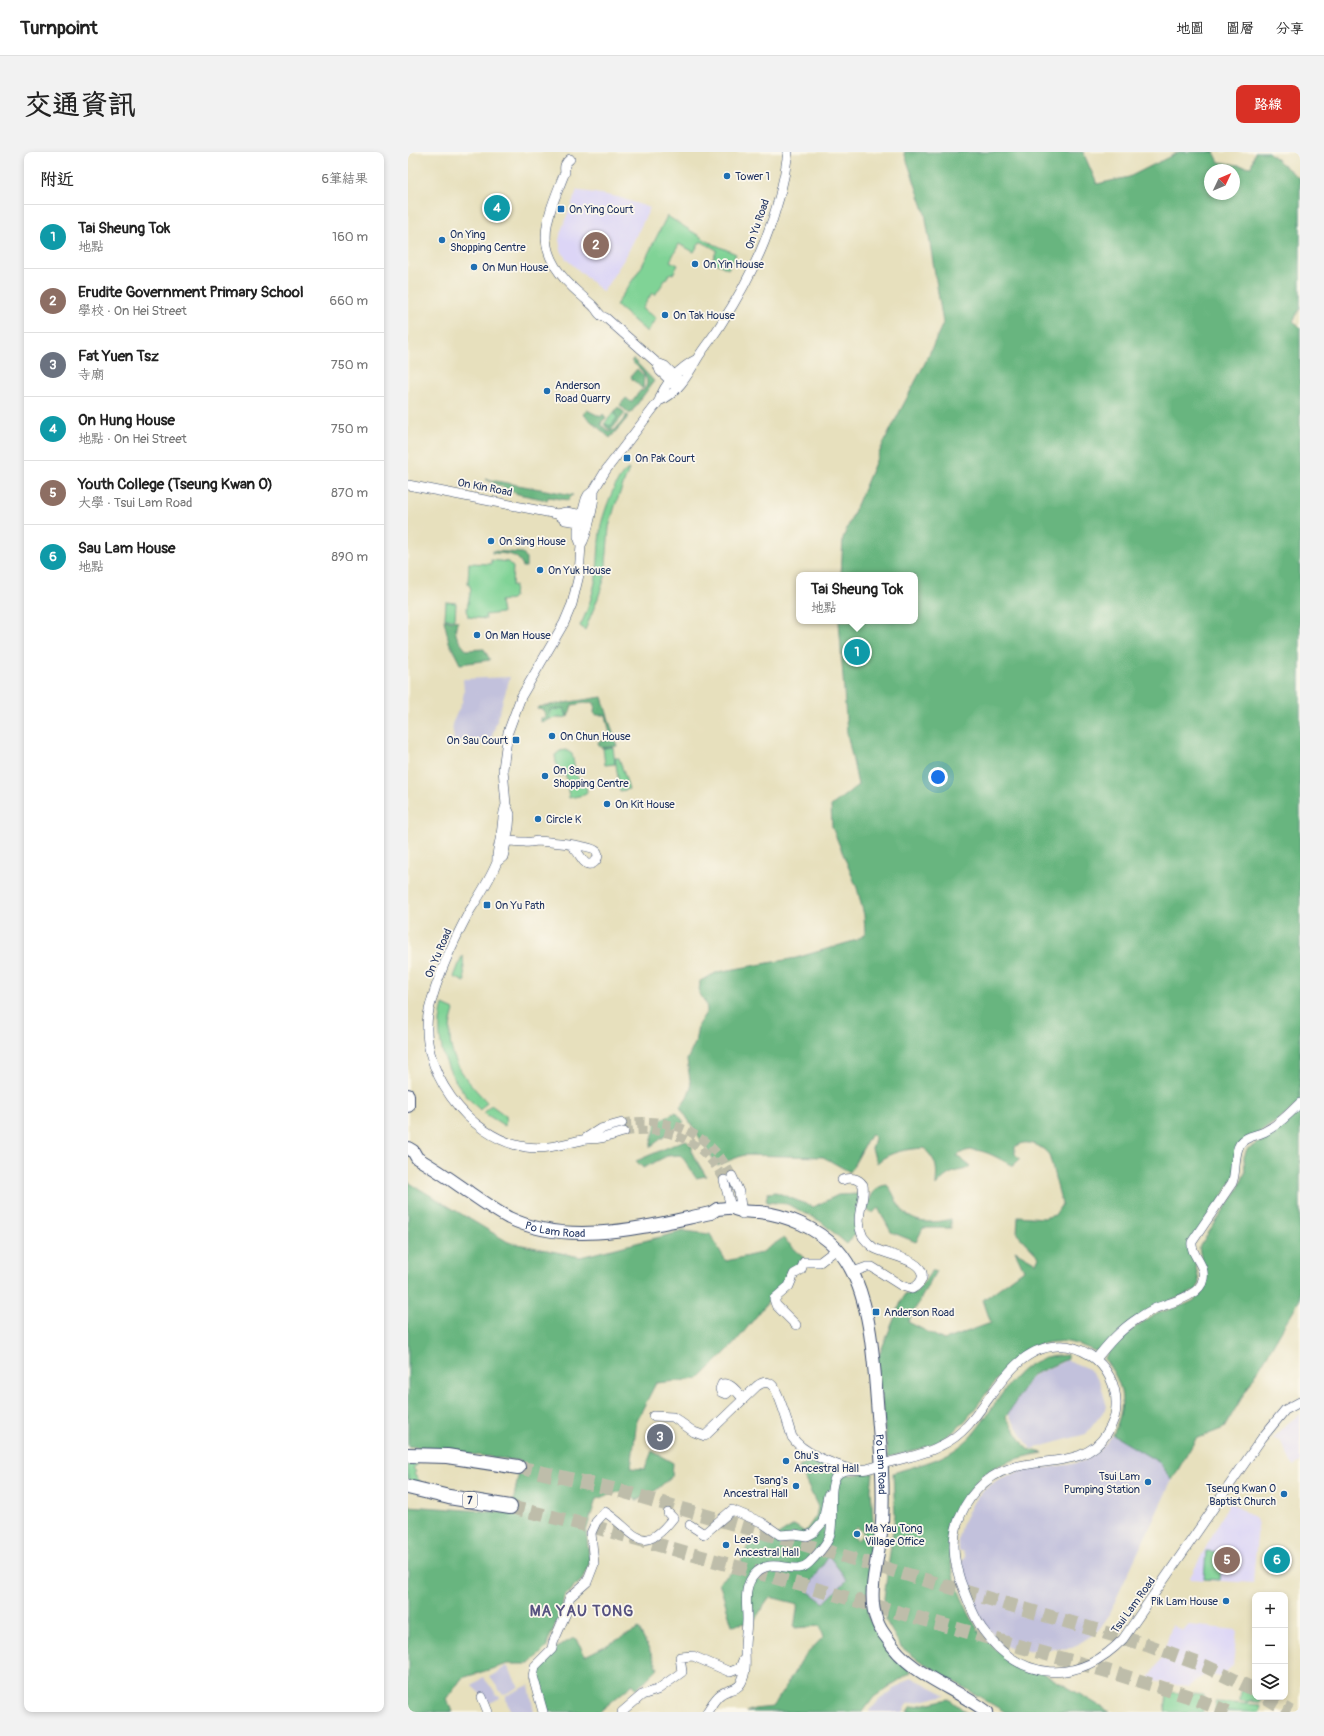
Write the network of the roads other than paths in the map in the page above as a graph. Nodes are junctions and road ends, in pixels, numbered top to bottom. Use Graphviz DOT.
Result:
graph roads {
  1 [pos="788,152"];
  2 [pos="572,156"];
  3 [pos="676,382"];
  4 [pos="408,484"];
  5 [pos="584,519"];
  6 [pos="504,838"];
  7 [pos="570,845"];
  8 [pos="589,847"];
  9 [pos="580,856"];
  10 [pos="408,1095"];
  11 [pos="1300,1103"];
  12 [pos="408,1106"];
  13 [pos="623,1127"];
  14 [pos="408,1148"];
  15 [pos="412,1158"];
  16 [pos="842,1180"];
  17 [pos="737,1208"];
  18 [pos="837,1249"];
  19 [pos="853,1272"];
  20 [pos="796,1325"];
  21 [pos="1096,1359"];
  22 [pos="733,1388"];
  23 [pos="743,1399"];
  24 [pos="1300,1402"];
  25 [pos="653,1416"];
  26 [pos="408,1455"];
  27 [pos="882,1464"];
  28 [pos="518,1467"];
  29 [pos="849,1468"];
  30 [pos="831,1486"];
  31 [pos="408,1487"];
  32 [pos="510,1507"];
  33 [pos="668,1513"];
  34 [pos="690,1525"];
  35 [pos="745,1647"];
  36 [pos="482,1697"];
  37 [pos="488,1712"];
  38 [pos="543,1712"];
  39 [pos="622,1712"];
  40 [pos="707,1712"];
  41 [pos="988,1712"];
  1 -- 3 [label="street, On Yu Road"];
  2 -- 3 [label="street"];
  3 -- 5 [label="street, On Yu Road"];
  4 -- 5 [label="street, On Kin Road"];
  5 -- 6 [label="street, On Yu Road"];
  6 -- 7 [label="street"];
  6 -- 13 [label="street, On Yu Road"];
  7 -- 8 [label="street"];
  7 -- 9 [label="street"];
  8 -- 9 [label="street"];
  8 -- 9 [label="street"];
  10 -- 12 [label="main road"];
  11 -- 21 [label="street"];
  14 -- 15 [label="main road, Po Lam Road"];
  15 -- 17 [label="main road, Po Lam Road"];
  16 -- 19 [label="street"];
  17 -- 17 [label="street"];
  17 -- 18 [label="main road, Po Lam Road"];
  18 -- 19 [label="main road, Po Lam Road"];
  18 -- 20 [label="street"];
  19 -- 27 [label="main road, Po Lam Road"];
  21 -- 24 [label="street, Tsui Lam Road"];
  21 -- 27 [label="street, Tsui Lam Road"];
  22 -- 23 [label="street"];
  23 -- 25 [label="street"];
  23 -- 29 [label="street"];
  26 -- 28 [label="highway"];
  27 -- 29 [label="street, Tsui Lam Road"];
  27 -- 41 [label="main road, Po Lam Road"];
  29 -- 30 [label="street"];
  30 -- 34 [label="street"];
  30 -- 35 [label="street"];
  31 -- 32 [label="highway, 7"];
  33 -- 38 [label="street"];
  35 -- 39 [label="street"];
  35 -- 40 [label="street"];
  36 -- 37 [label="street"];
}
